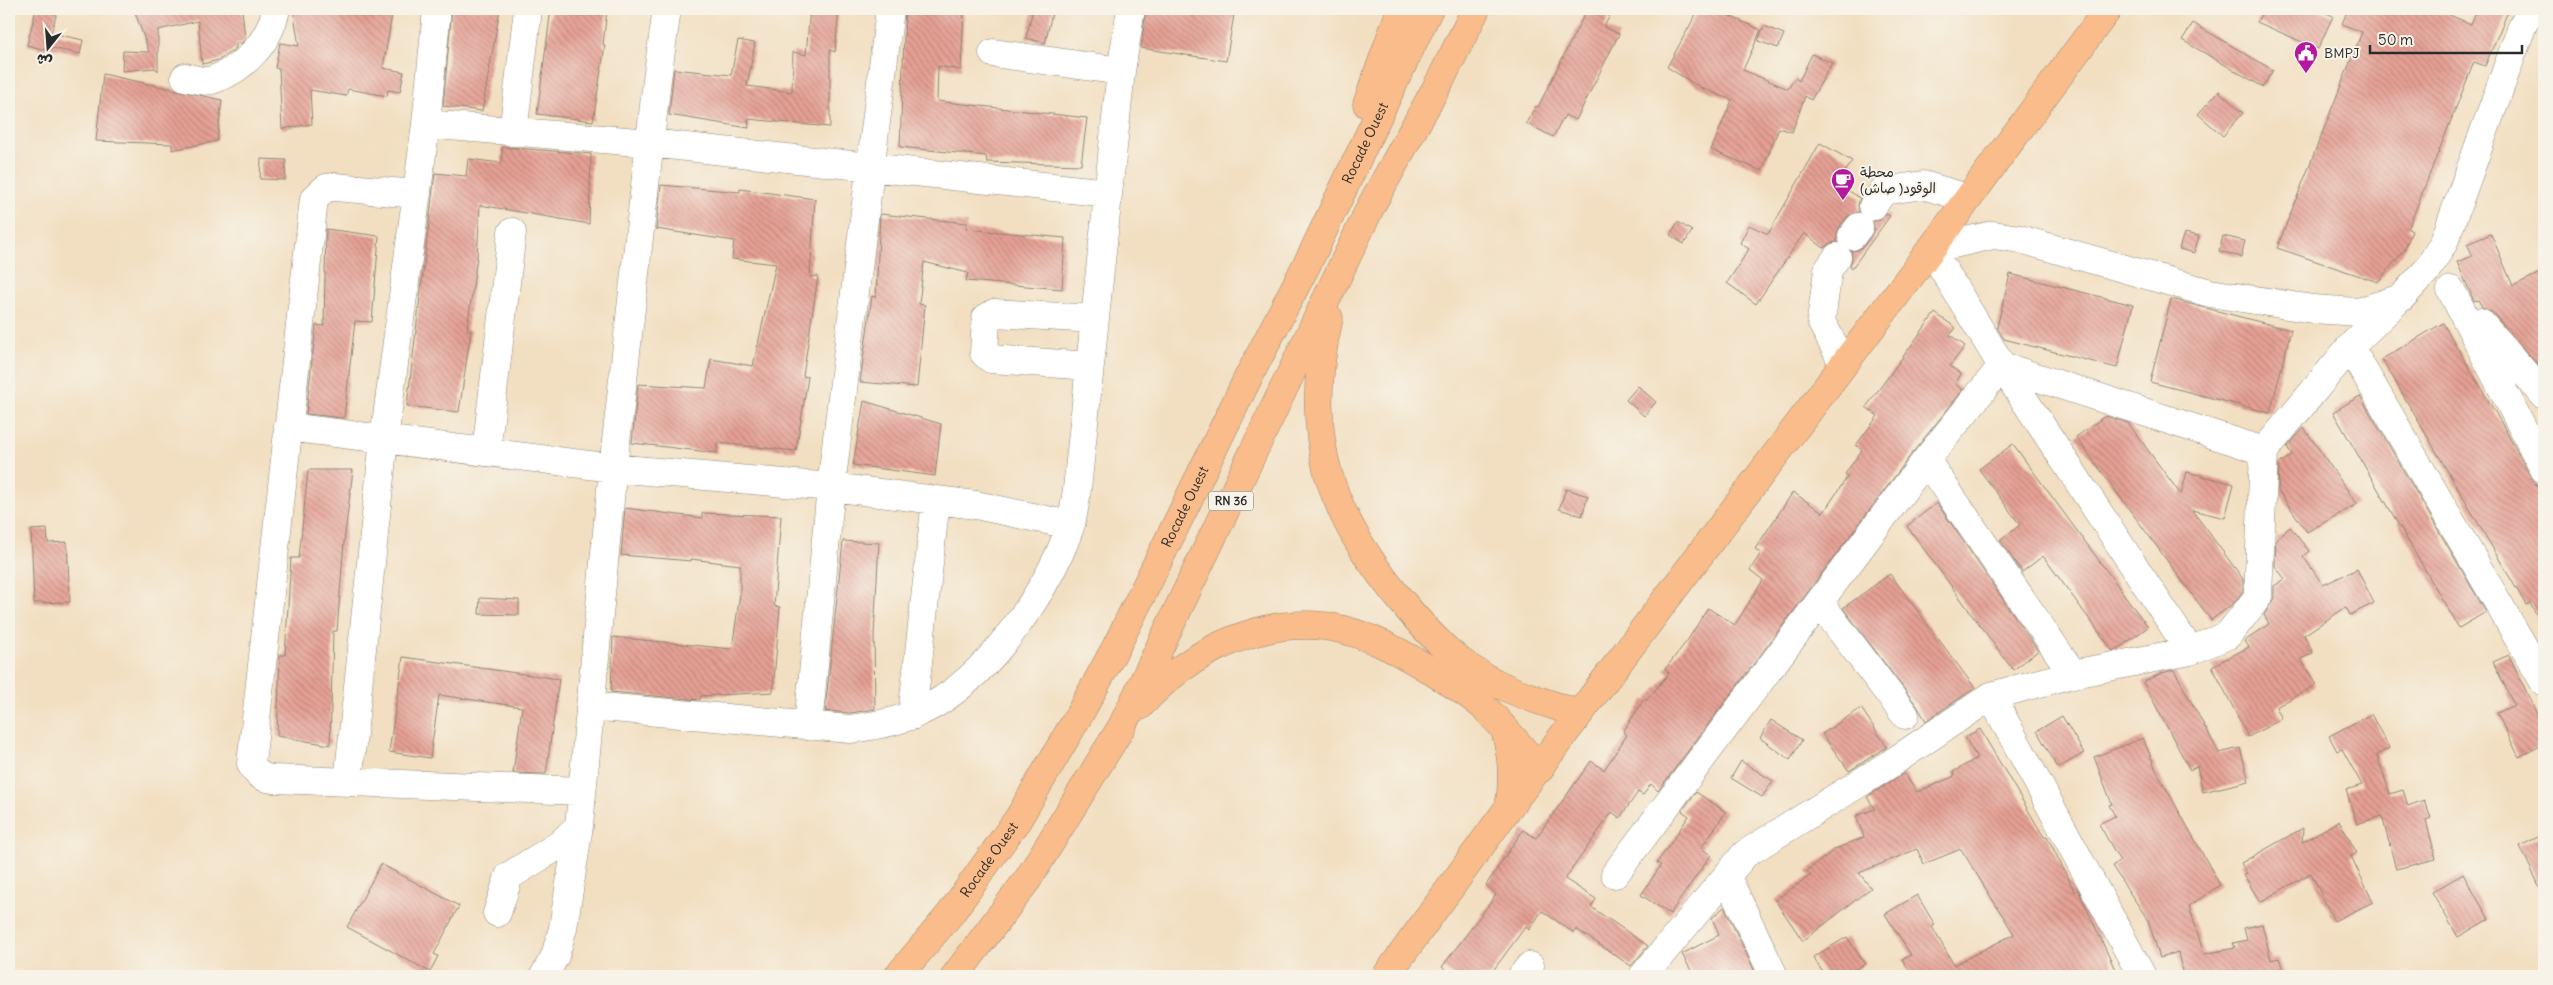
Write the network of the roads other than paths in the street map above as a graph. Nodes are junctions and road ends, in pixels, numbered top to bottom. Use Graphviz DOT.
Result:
graph roads {
  1 [pos="276,9"];
  2 [pos="437,9"];
  3 [pos="528,9"];
  4 [pos="667,9"];
  5 [pos="890,9"];
  6 [pos="1131,9"];
  7 [pos="1401,9"];
  8 [pos="1429,9"];
  9 [pos="1476,9"];
  10 [pos="2108,9"];
  11 [pos="2533,9"];
  12 [pos="993,53"];
  13 [pos="1121,71"];
  14 [pos="185,77"];
  15 [pos="426,124"];
  16 [pos="513,132"];
  17 [pos="650,143"];
  18 [pos="870,168"];
  19 [pos="1108,193"];
  20 [pos="417,194"];
  21 [pos="1967,198"];
  22 [pos="1861,223"];
  23 [pos="512,232"];
  24 [pos="1322,234"];
  25 [pos="1930,249"];
  26 [pos="1837,257"];
  27 [pos="2428,269"];
  28 [pos="1340,272"];
  29 [pos="2451,290"];
  30 [pos="2401,298"];
  31 [pos="1095,319"];
  32 [pos="2350,348"];
  33 [pos="1843,363"];
  34 [pos="1090,366"];
  35 [pos="2002,366"];
  36 [pos="2544,395"];
  37 [pos="288,427"];
  38 [pos="384,439"];
  39 [pos="2264,451"];
  40 [pos="486,452"];
  41 [pos="1926,460"];
  42 [pos="613,468"];
  43 [pos="2544,469"];
  44 [pos="831,487"];
  45 [pos="936,500"];
  46 [pos="1070,525"];
  47 [pos="1820,603"];
  48 [pos="2190,651"];
  49 [pos="2073,674"];
  50 [pos="2544,682"];
  51 [pos="1991,696"];
  52 [pos="590,706"];
  53 [pos="1580,714"];
  54 [pos="1905,714"];
  55 [pos="912,716"];
  56 [pos="808,726"];
  57 [pos="1122,726"];
  58 [pos="1505,731"];
  59 [pos="1540,769"];
  60 [pos="348,782"];
  61 [pos="582,791"];
  62 [pos="1509,807"];
  63 [pos="579,826"];
  64 [pos="1615,874"];
  65 [pos="1727,877"];
  66 [pos="497,913"];
  67 [pos="544,976"];
  68 [pos="898,976"];
  69 [pos="955,976"];
  70 [pos="1386,976"];
  71 [pos="1643,976"];
  72 [pos="1774,976"];
  73 [pos="2142,976"];
  1 -- 14 [label="street"];
  2 -- 15 [label="street"];
  3 -- 16 [label="street"];
  4 -- 17 [label="street"];
  5 -- 18 [label="street"];
  6 -- 13 [label="street"];
  7 -- 24 [label="main road"];
  8 -- 24 [label="main road, Rocade Ouest"];
  9 -- 28 [label="main road, RN 36"];
  10 -- 21 [label="main road"];
  11 -- 27 [label="street"];
  12 -- 13 [label="street"];
  13 -- 19 [label="street"];
  15 -- 16 [label="street"];
  15 -- 20 [label="street"];
  16 -- 17 [label="street"];
  17 -- 18 [label="street"];
  17 -- 42 [label="street"];
  18 -- 19 [label="street"];
  18 -- 44 [label="street"];
  19 -- 31 [label="street"];
  20 -- 37 [label="street"];
  20 -- 38 [label="street"];
  21 -- 22 [label="street"];
  21 -- 25 [label="main road"];
  23 -- 40 [label="street"];
  24 -- 68 [label="main road, Rocade Ouest"];
  25 -- 30 [label="street"];
  25 -- 33 [label="main road"];
  25 -- 35 [label="street"];
  26 -- 33 [label="street"];
  27 -- 29 [label="street"];
  27 -- 30 [label="street"];
  28 -- 53 [label="main road"];
  28 -- 57 [label="main road, RN 36"];
  29 -- 36 [label="street"];
  29 -- 43 [label="street"];
  30 -- 32 [label="street"];
  31 -- 34 [label="street"];
  31 -- 34 [label="street"];
  32 -- 39 [label="street"];
  32 -- 50 [label="street"];
  33 -- 53 [label="main road"];
  34 -- 46 [label="street"];
  35 -- 39 [label="street"];
  35 -- 41 [label="street"];
  35 -- 48 [label="street"];
  37 -- 38 [label="street"];
  37 -- 60 [label="street"];
  38 -- 40 [label="street"];
  38 -- 60 [label="street"];
  39 -- 48 [label="street"];
  40 -- 42 [label="street"];
  41 -- 47 [label="street"];
  41 -- 49 [label="street"];
  42 -- 44 [label="street"];
  42 -- 52 [label="street"];
  44 -- 45 [label="street"];
  44 -- 56 [label="street"];
  45 -- 46 [label="street"];
  45 -- 55 [label="street"];
  46 -- 55 [label="street"];
  47 -- 54 [label="street"];
  47 -- 64 [label="street"];
  48 -- 49 [label="street"];
  49 -- 51 [label="street"];
  51 -- 65 [label="street"];
  51 -- 73 [label="street"];
  52 -- 56 [label="street"];
  52 -- 61 [label="street"];
  53 -- 59 [label="main road"];
  55 -- 56 [label="street"];
  57 -- 58 [label="main road"];
  57 -- 69 [label="main road, RN 36"];
  58 -- 59 [label="main road"];
  58 -- 62 [label="main road"];
  59 -- 62 [label="main road"];
  60 -- 61 [label="street"];
  61 -- 63 [label="street"];
  62 -- 70 [label="main road"];
  63 -- 66 [label="street"];
  63 -- 67 [label="street"];
  65 -- 71 [label="street"];
  65 -- 72 [label="street"];
}
